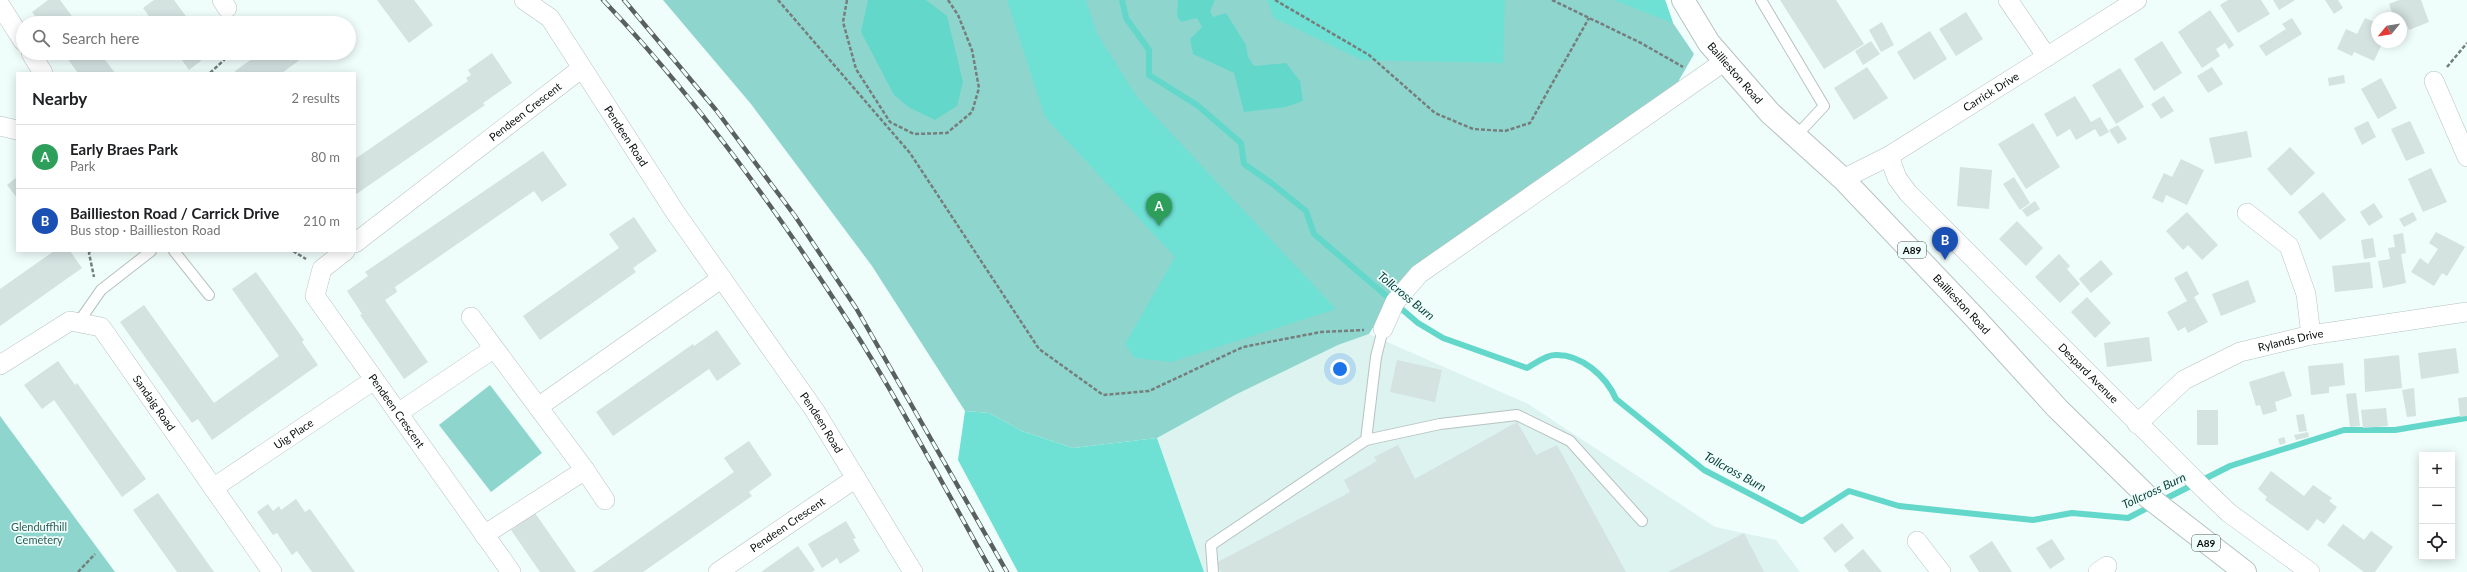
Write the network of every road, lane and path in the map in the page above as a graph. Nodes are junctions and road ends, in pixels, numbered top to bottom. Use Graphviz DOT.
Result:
graph roads {
  1 [pos="524,0"];
  2 [pos="778,0"];
  3 [pos="848,0"];
  4 [pos="948,0"];
  5 [pos="1275,0"];
  6 [pos="1552,0"];
  7 [pos="1761,0"];
  8 [pos="2008,0"];
  9 [pos="2137,0"];
  10 [pos="1687,2"];
  11 [pos="0,5"];
  12 [pos="1589,18"];
  13 [pos="16,30"];
  14 [pos="2467,43"];
  15 [pos="2047,57"];
  16 [pos="35,60"];
  17 [pos="224,60"];
  18 [pos="1725,61"];
  19 [pos="1690,66"];
  20 [pos="582,68"];
  21 [pos="42,72"];
  22 [pos="211,72"];
  23 [pos="2434,82"];
  24 [pos="890,122"];
  25 [pos="0,126"];
  26 [pos="886,126"];
  27 [pos="16,130"];
  28 [pos="1796,136"];
  29 [pos="1889,156"];
  30 [pos="2467,157"];
  31 [pos="1843,179"];
  32 [pos="2247,213"];
  33 [pos="356,242"];
  34 [pos="90,252"];
  35 [pos="150,252"];
  36 [pos="175,252"];
  37 [pos="344,252"];
  38 [pos="722,278"];
  39 [pos="101,290"];
  40 [pos="209,295"];
  41 [pos="2467,312"];
  42 [pos="471,317"];
  43 [pos="78,323"];
  44 [pos="1383,329"];
  45 [pos="2311,335"];
  46 [pos="493,349"];
  47 [pos="0,365"];
  48 [pos="374,380"];
  49 [pos="538,408"];
  50 [pos="398,413"];
  51 [pos="2137,424"];
  52 [pos="1366,440"];
  53 [pos="585,470"];
  54 [pos="856,478"];
  55 [pos="213,488"];
  56 [pos="605,500"];
  57 [pos="1642,521"];
  58 [pos="484,535"];
  59 [pos="1917,542"];
  60 [pos="95,554"];
  61 [pos="509,571"];
  62 [pos="78,572"];
  63 [pos="272,572"];
  64 [pos="718,572"];
  65 [pos="913,572"];
  66 [pos="1213,572"];
  67 [pos="1941,572"];
  68 [pos="2245,572"];
  69 [pos="2310,572"];
  1 -- 20 [label="street, Pendeen Road"];
  2 -- 26 [label="path"];
  3 -- 24 [label="path"];
  4 -- 24 [label="path"];
  5 -- 12 [label="path"];
  6 -- 12 [label="path"];
  7 -- 28 [label="lane"];
  8 -- 15 [label="street"];
  9 -- 15 [label="street, Carrick Drive"];
  10 -- 18 [label="main road, Baillieston Road / A89"];
  11 -- 13 [label="street"];
  12 -- 19 [label="path"];
  14 -- 23 [label="path"];
  15 -- 29 [label="street, Carrick Drive"];
  16 -- 21 [label="street"];
  17 -- 22 [label="path"];
  18 -- 28 [label="main road, Baillieston Road / A89"];
  18 -- 44 [label="street"];
  20 -- 33 [label="street, Pendeen Crescent"];
  20 -- 38 [label="street, Pendeen Road"];
  23 -- 30 [label="street"];
  24 -- 26 [label="path"];
  25 -- 27 [label="street"];
  26 -- 44 [label="path"];
  28 -- 31 [label="main road, Baillieston Road / A89"];
  29 -- 31 [label="street, Carrick Drive"];
  29 -- 51 [label="street, Despard Avenue"];
  31 -- 68 [label="main road, Baillieston Road / A89"];
  32 -- 45 [label="street"];
  34 -- 39 [label="path"];
  35 -- 39 [label="lane"];
  36 -- 40 [label="lane"];
  37 -- 48 [label="street, Pendeen Crescent"];
  38 -- 49 [label="street"];
  38 -- 54 [label="street, Pendeen Road"];
  39 -- 43 [label="lane"];
  41 -- 45 [label="street, Rylands Drive"];
  42 -- 46 [label="street"];
  43 -- 47 [label="street, Sandaig Road"];
  43 -- 55 [label="street, Sandaig Road"];
  44 -- 52 [label="lane"];
  45 -- 51 [label="street, Rylands Drive"];
  46 -- 49 [label="street"];
  46 -- 50 [label="street"];
  48 -- 50 [label="street, Pendeen Crescent"];
  48 -- 55 [label="street, Uig Place"];
  49 -- 53 [label="street"];
  50 -- 58 [label="street, Pendeen Crescent"];
  51 -- 69 [label="street, Despard Avenue"];
  52 -- 57 [label="lane"];
  52 -- 66 [label="lane"];
  53 -- 56 [label="street"];
  53 -- 58 [label="street"];
  54 -- 64 [label="street, Pendeen Crescent"];
  54 -- 65 [label="street, Pendeen Road"];
  55 -- 63 [label="street, Sandaig Road"];
  58 -- 61 [label="street, Pendeen Crescent"];
  59 -- 67 [label="street"];
  60 -- 62 [label="path"];
}
